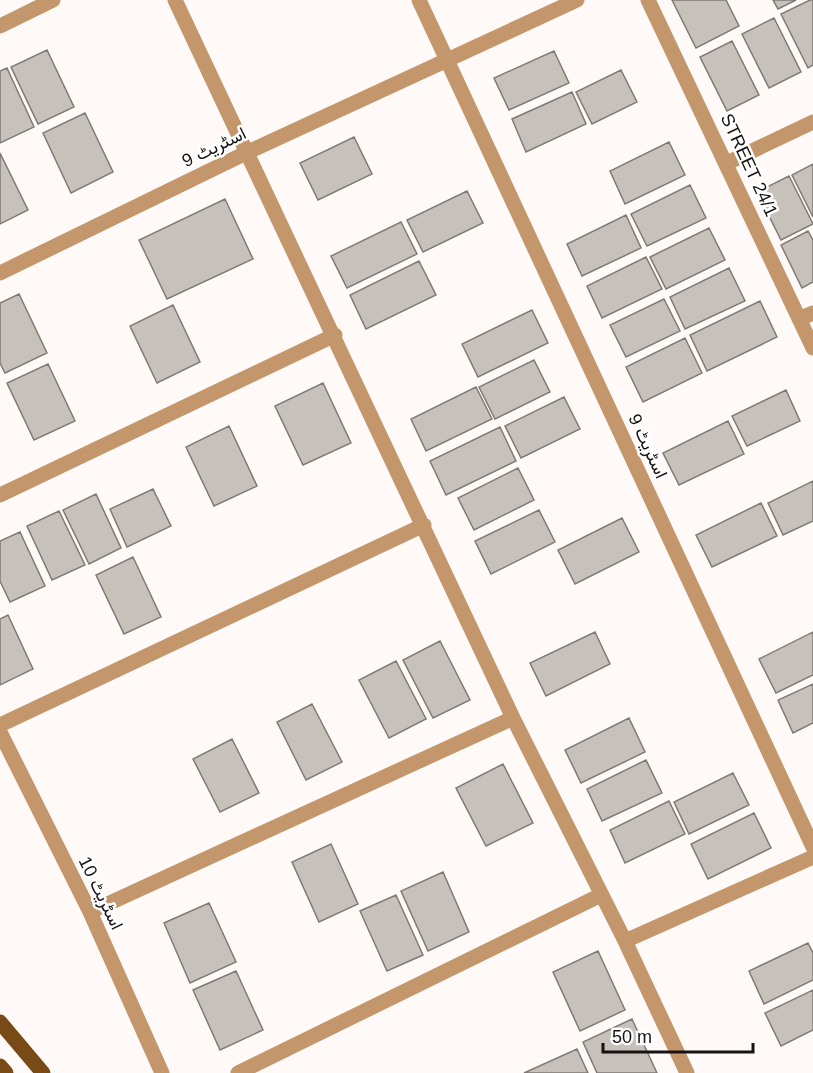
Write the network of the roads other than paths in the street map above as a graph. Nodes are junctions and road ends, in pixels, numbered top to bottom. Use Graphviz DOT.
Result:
graph roads {
  1 [pos="53,0"];
  2 [pos="175,0"];
  3 [pos="419,0"];
  4 [pos="577,0"];
  5 [pos="648,0"];
  6 [pos="0,26"];
  7 [pos="447,61"];
  8 [pos="813,122"];
  9 [pos="248,152"];
  10 [pos="727,163"];
  11 [pos="0,273"];
  12 [pos="806,316"];
  13 [pos="335,335"];
  14 [pos="813,348"];
  15 [pos="0,495"];
  16 [pos="424,525"];
  17 [pos="513,718"];
  18 [pos="0,725"];
  19 [pos="0,732"];
  20 [pos="813,847"];
  21 [pos="813,857"];
  22 [pos="601,895"];
  23 [pos="90,912"];
  24 [pos="625,941"];
  25 [pos="0,1022"];
  26 [pos="0,1066"];
  27 [pos="6,1073"];
  28 [pos="43,1073"];
  29 [pos="162,1073"];
  30 [pos="238,1073"];
  31 [pos="687,1073"];
  1 -- 6 [label="street"];
  2 -- 9 [label="street"];
  3 -- 7 [label="street"];
  4 -- 7 [label="street, اسٹریٹ 9"];
  5 -- 10 [label="street, STREET 24/1"];
  7 -- 9 [label="street, اسٹریٹ 9"];
  7 -- 20 [label="street, اسٹریٹ 9"];
  8 -- 10 [label="street"];
  9 -- 11 [label="street, اسٹریٹ 9"];
  9 -- 13 [label="street"];
  10 -- 12 [label="street, STREET 24/1"];
  12 -- 14 [label="street, STREET 24/1"];
  13 -- 15 [label="street"];
  13 -- 16 [label="street"];
  16 -- 17 [label="street"];
  16 -- 18 [label="street"];
  17 -- 22 [label="street"];
  17 -- 23 [label="street"];
  19 -- 23 [label="street, اسٹریٹ 10"];
  21 -- 24 [label="street"];
  22 -- 24 [label="street"];
  22 -- 30 [label="street"];
  23 -- 29 [label="street, اسٹریٹ 10"];
  24 -- 31 [label="street"];
  25 -- 28 [label="main road"];
  26 -- 27 [label="main road"];
}
